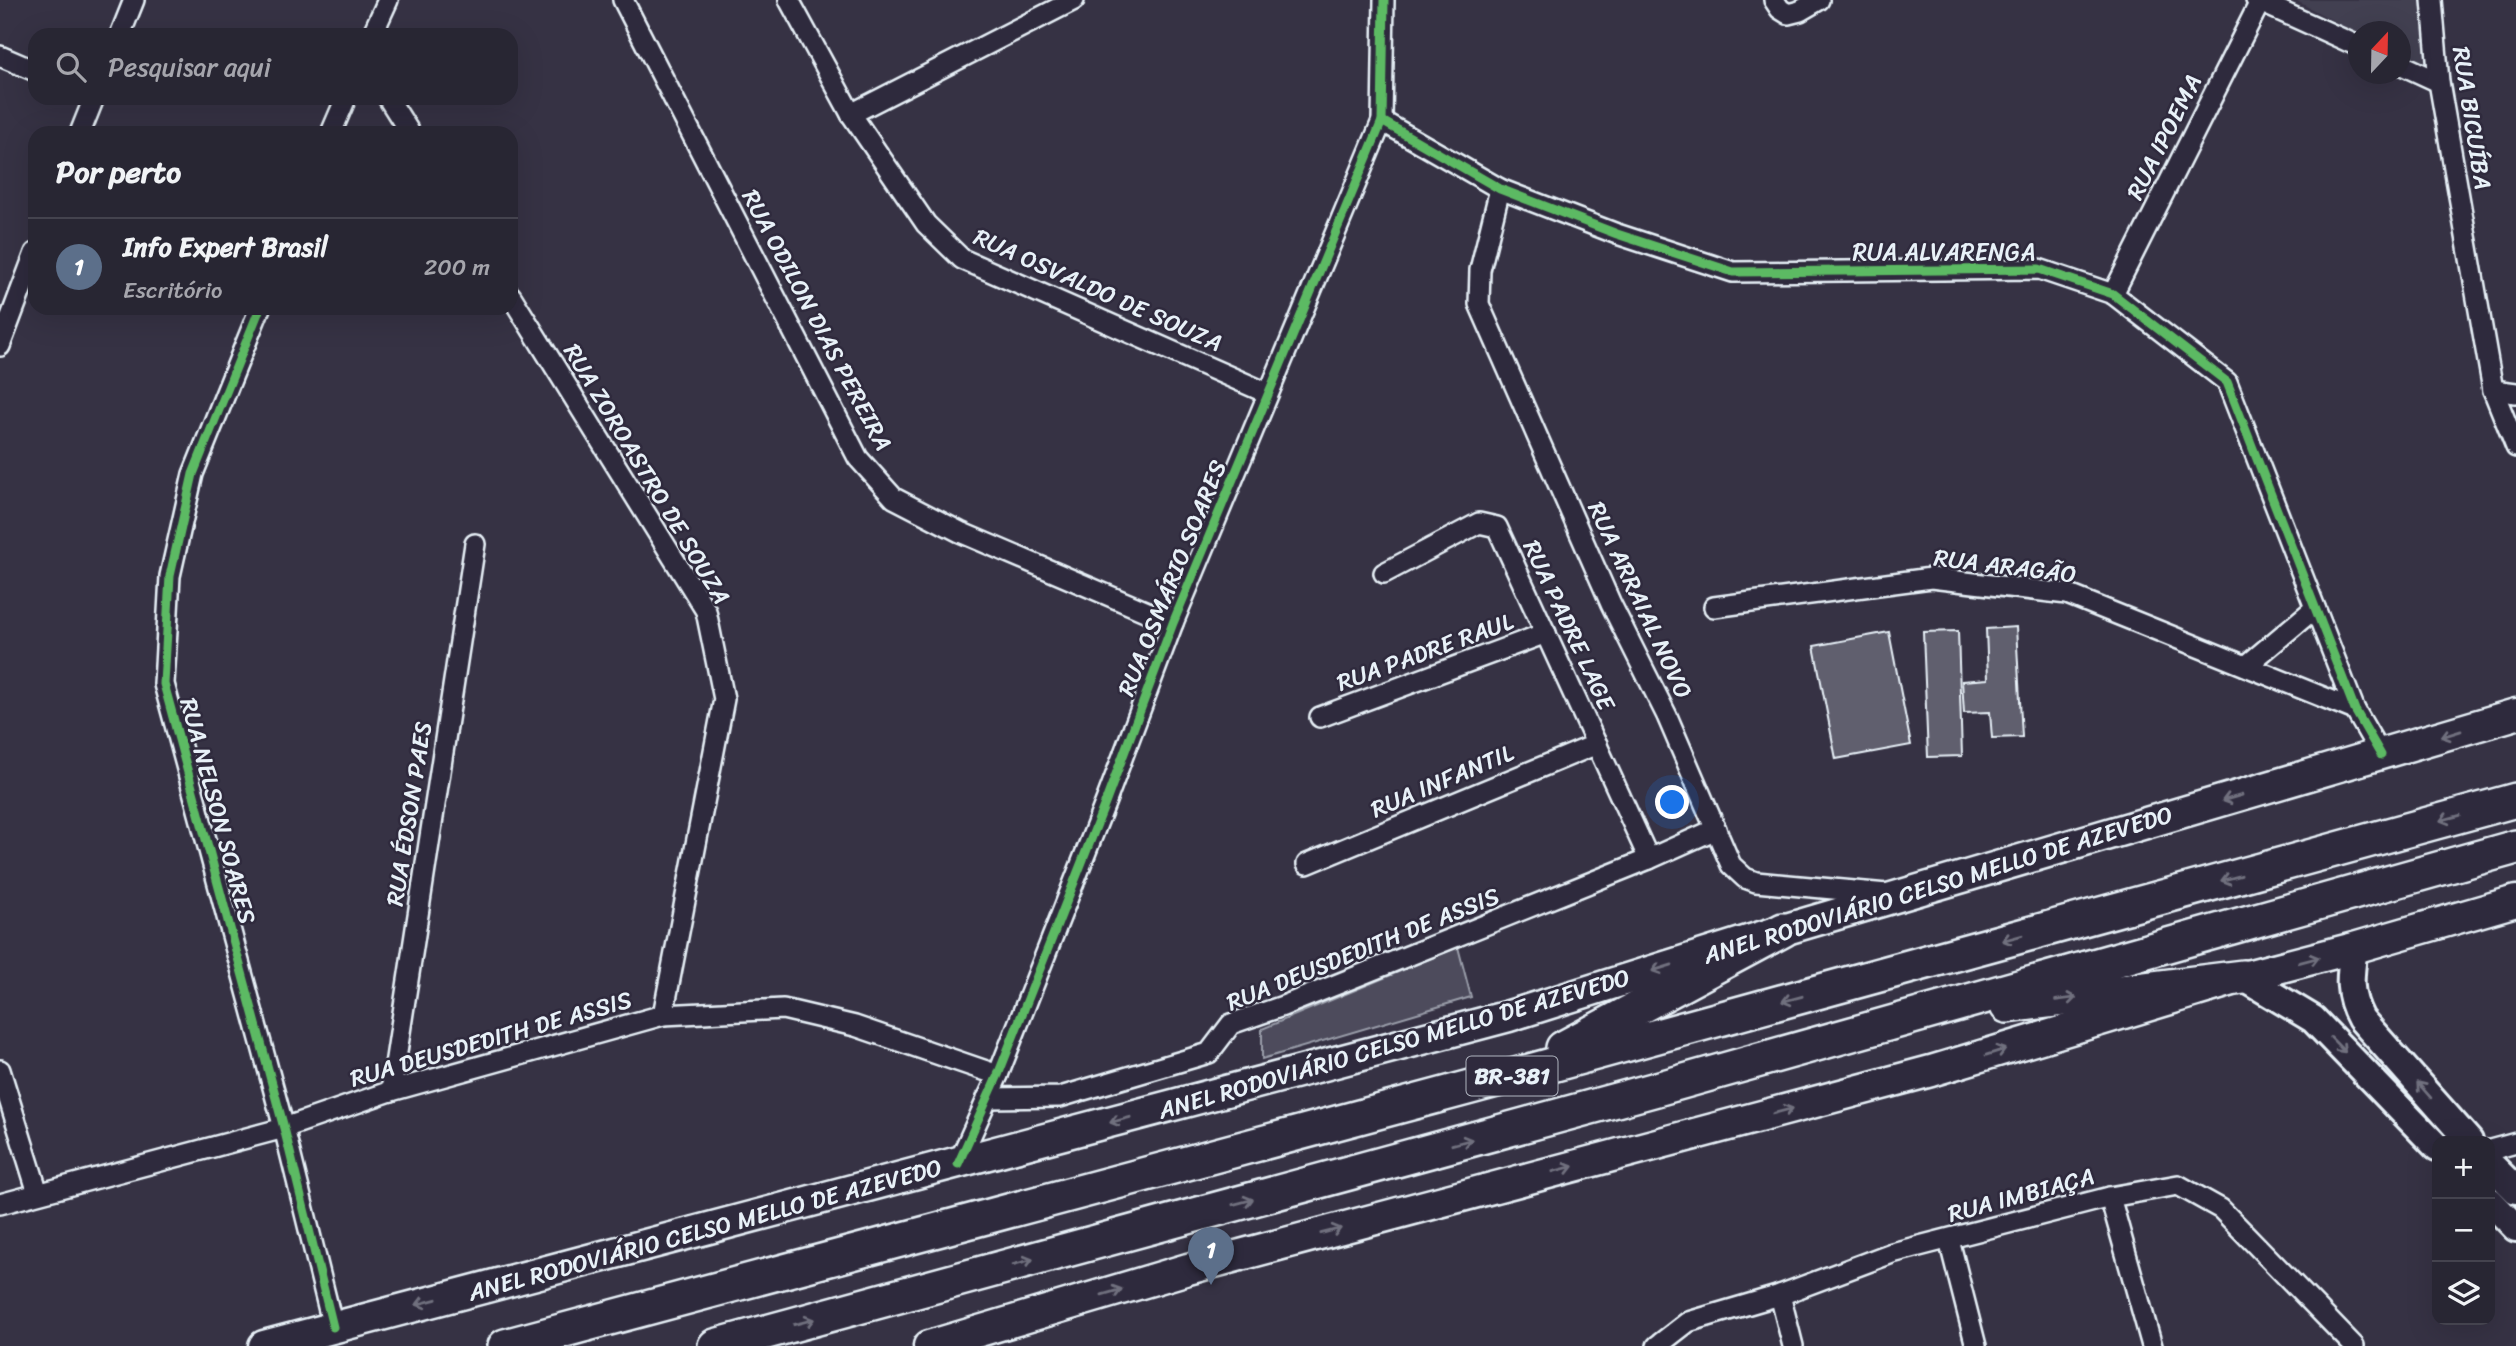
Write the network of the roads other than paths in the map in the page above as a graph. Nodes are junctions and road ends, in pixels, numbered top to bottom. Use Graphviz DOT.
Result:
graph roads {
  1 [pos="134,0"];
  2 [pos="388,0"];
  3 [pos="623,0"];
  4 [pos="789,0"];
  5 [pos="1074,0"];
  6 [pos="1384,0"];
  7 [pos="1774,0"];
  8 [pos="1819,0"];
  9 [pos="2432,0"];
  10 [pos="2258,1"];
  11 [pos="123,28"];
  12 [pos="375,28"];
  13 [pos="2348,42"];
  14 [pos="0,56"];
  15 [pos="28,68"];
  16 [pos="2411,70"];
  17 [pos="2439,82"];
  18 [pos="91,105"];
  19 [pos="343,105"];
  20 [pos="392,105"];
  21 [pos="850,114"];
  22 [pos="1382,121"];
  23 [pos="83,126"];
  24 [pos="334,126"];
  25 [pos="406,126"];
  26 [pos="1500,189"];
  27 [pos="28,272"];
  28 [pos="2113,294"];
  29 [pos="518,307"];
  30 [pos="257,315"];
  31 [pos="0,346"];
  32 [pos="2493,390"];
  33 [pos="1267,393"];
  34 [pos="2516,393"];
  35 [pos="2516,447"];
  36 [pos="475,544"];
  37 [pos="1384,573"];
  38 [pos="1714,607"];
  39 [pos="2315,608"];
  40 [pos="1173,623"];
  41 [pos="1546,633"];
  42 [pos="2246,666"];
  43 [pos="2355,710"];
  44 [pos="2516,715"];
  45 [pos="1320,717"];
  46 [pos="1597,744"];
  47 [pos="2381,755"];
  48 [pos="2516,800"];
  49 [pos="1716,829"];
  50 [pos="2516,846"];
  51 [pos="1649,859"];
  52 [pos="1307,864"];
  53 [pos="1901,895"];
  54 [pos="2516,901"];
  55 [pos="1783,930"];
  56 [pos="2354,948"];
  57 [pos="2243,978"];
  58 [pos="663,1015"];
  59 [pos="1901,1020"];
  60 [pos="0,1070"];
  61 [pos="998,1075"];
  62 [pos="1508,1077"];
  63 [pos="391,1091"];
  64 [pos="987,1098"];
  65 [pos="284,1128"];
  66 [pos="2465,1136"];
  67 [pos="2432,1142"];
  68 [pos="2516,1143"];
  69 [pos="2495,1149"];
  70 [pos="958,1164"];
  71 [pos="2495,1169"];
  72 [pos="2516,1190"];
  73 [pos="38,1193"];
  74 [pos="2110,1197"];
  75 [pos="0,1204"];
  76 [pos="2495,1206"];
  77 [pos="2516,1228"];
  78 [pos="1949,1240"];
  79 [pos="1780,1295"];
  80 [pos="333,1326"];
  81 [pos="264,1346"];
  82 [pos="505,1346"];
  83 [pos="715,1346"];
  84 [pos="929,1346"];
  85 [pos="1657,1346"];
  86 [pos="1793,1346"];
  87 [pos="1976,1346"];
  88 [pos="2152,1346"];
  89 [pos="2354,1346"];
  1 -- 11 [label="street"];
  2 -- 12 [label="street"];
  3 -- 40 [label="street, RUA ODILON DIAS PEREIRA"];
  4 -- 21 [label="street, RUA OSVALDO DE SOUZA"];
  5 -- 21 [label="street"];
  6 -- 22 [label="street, RUA OSMÁRIO SOARES"];
  7 -- 8 [label="street"];
  9 -- 17 [label="street, RUA BICUÍBA"];
  10 -- 13 [label="street"];
  10 -- 28 [label="street, RUA IPOEMA"];
  14 -- 15 [label="street"];
  16 -- 17 [label="street"];
  17 -- 32 [label="street, RUA BICUÍBA"];
  18 -- 23 [label="street"];
  19 -- 24 [label="street"];
  20 -- 25 [label="street"];
  21 -- 33 [label="street, RUA OSVALDO DE SOUZA"];
  22 -- 26 [label="street, RUA ALVARENGA"];
  22 -- 33 [label="street, RUA OSMÁRIO SOARES"];
  26 -- 28 [label="street, RUA ALVARENGA"];
  26 -- 49 [label="street, RUA ARRAIAL NOVO"];
  27 -- 31 [label="street"];
  28 -- 39 [label="street, RUA ALVARENGA"];
  29 -- 58 [label="street, RUA ZOROASTRO DE SOUZA"];
  30 -- 65 [label="street, RUA NELSON SOARES"];
  32 -- 34 [label="street"];
  32 -- 35 [label="street, RUA BICUÍBA"];
  33 -- 40 [label="street, RUA OSMÁRIO SOARES"];
  36 -- 63 [label="street, RUA ÉDSON PAES"];
  37 -- 41 [label="street, RUA PADRE LAGE"];
  38 -- 42 [label="street, RUA ARAGÃO"];
  39 -- 42 [label="street"];
  39 -- 43 [label="street, RUA ALVARENGA"];
  40 -- 61 [label="street, RUA OSMÁRIO SOARES"];
  41 -- 45 [label="street, RUA PADRE RAUL"];
  41 -- 46 [label="street, RUA PADRE LAGE"];
  42 -- 43 [label="street, RUA ARAGÃO"];
  43 -- 47 [label="street, RUA ALVARENGA"];
  44 -- 47 [label="main road, ANEL RODOVIÁRIO CELSO MELLO DE AZEVEDO, one-way"];
  46 -- 51 [label="street, RUA PADRE LAGE"];
  46 -- 52 [label="street, RUA INFANTIL"];
  47 -- 53 [label="main road, ANEL RODOVIÁRIO CELSO MELLO DE AZEVEDO, one-way"];
  48 -- 62 [label="highway, BR-381, one-way"];
  49 -- 51 [label="street, RUA DEUSDEDITH DE ASSIS"];
  49 -- 53 [label="street, RUA ARRAIAL NOVO"];
  50 -- 59 [label="highway, BR-381"];
  51 -- 64 [label="street, RUA DEUSDEDITH DE ASSIS"];
  53 -- 55 [label="main road, ANEL RODOVIÁRIO CELSO MELLO DE AZEVEDO"];
  54 -- 56 [label="main road"];
  55 -- 62 [label="highway"];
  55 -- 70 [label="main road, ANEL RODOVIÁRIO CELSO MELLO DE AZEVEDO, one-way"];
  57 -- 56 [label="main road, one-way"];
  66 -- 56 [label="street, one-way"];
  59 -- 57 [label="highway, one-way"];
  57 -- 67 [label="street, one-way"];
  84 -- 57 [label="main road, one-way"];
  58 -- 61 [label="street, RUA DEUSDEDITH DE ASSIS"];
  58 -- 63 [label="street, RUA DEUSDEDITH DE ASSIS"];
  83 -- 59 [label="highway, BR-381, one-way"];
  60 -- 73 [label="street"];
  61 -- 64 [label="street, RUA OSMÁRIO SOARES"];
  62 -- 82 [label="highway, BR-381"];
  63 -- 65 [label="street, RUA DEUSDEDITH DE ASSIS"];
  64 -- 70 [label="street, RUA OSMÁRIO SOARES"];
  65 -- 73 [label="street, RUA DEUSDEDITH DE ASSIS"];
  65 -- 80 [label="street, RUA NELSON SOARES"];
  68 -- 69 [label="street"];
  70 -- 80 [label="main road, ANEL RODOVIÁRIO CELSO MELLO DE AZEVEDO, one-way"];
  71 -- 72 [label="street"];
  73 -- 75 [label="street, RUA DEUSDEDITH DE ASSIS"];
  74 -- 78 [label="street, RUA IMBIAÇA"];
  74 -- 88 [label="street"];
  74 -- 89 [label="street, RUA IMBIAÇA"];
  76 -- 77 [label="street"];
  78 -- 79 [label="street, RUA IMBIAÇA"];
  78 -- 87 [label="street"];
  79 -- 85 [label="street, RUA IMBIAÇA"];
  79 -- 86 [label="street"];
  80 -- 81 [label="main road, ANEL RODOVIÁRIO CELSO MELLO DE AZEVEDO"];
}
